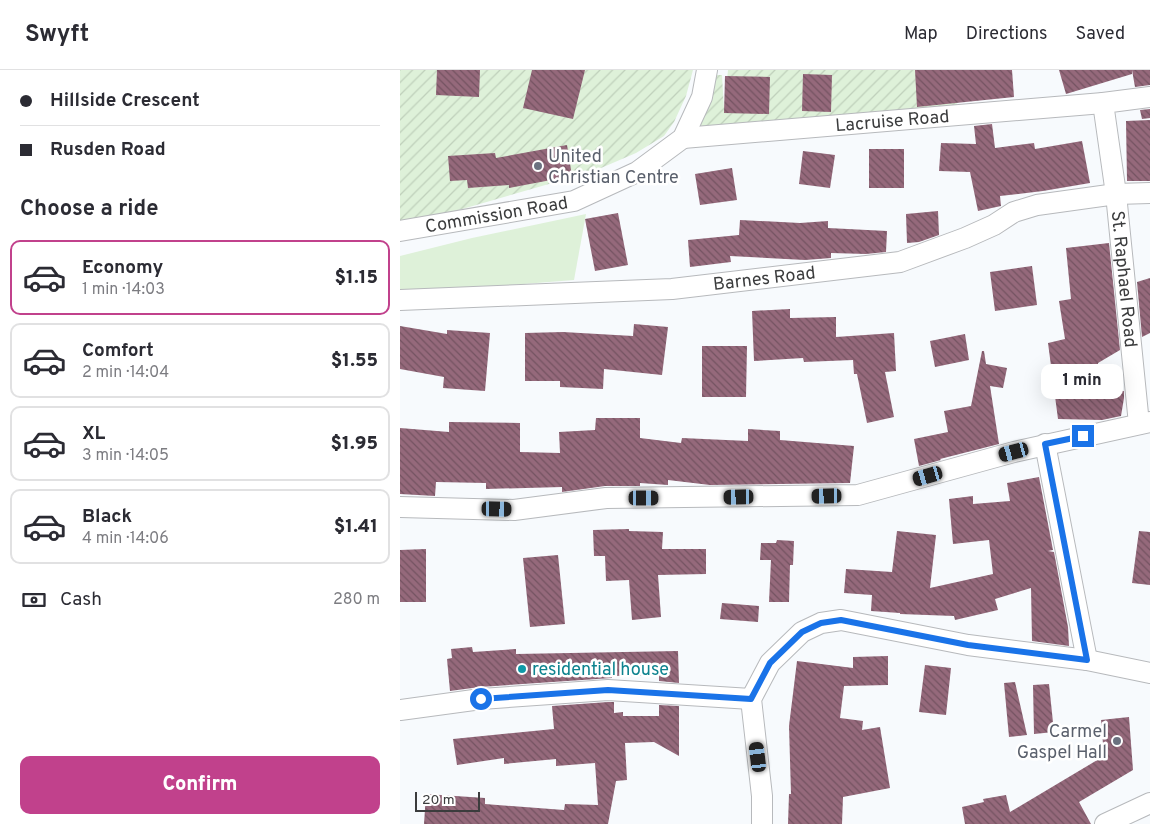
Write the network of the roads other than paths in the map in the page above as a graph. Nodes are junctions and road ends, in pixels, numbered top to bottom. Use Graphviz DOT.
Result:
graph roads {
  1 [pos="707,70"];
  2 [pos="1150,97"];
  3 [pos="1103,103"];
  4 [pos="682,138"];
  5 [pos="1150,193"];
  6 [pos="1116,194"];
  7 [pos="400,231"];
  8 [pos="400,300"];
  9 [pos="1145,423"];
  10 [pos="1045,444"];
  11 [pos="400,507"];
  12 [pos="1087,660"];
  13 [pos="1150,672"];
  14 [pos="751,699"];
  15 [pos="400,710"];
  16 [pos="1150,803"];
  17 [pos="762,824"];
  18 [pos="1105,824"];
  1 -- 4 [label="street, Commission Road"];
  2 -- 3 [label="street, Lacruise Road"];
  3 -- 4 [label="street, Lacruise Road"];
  3 -- 6 [label="street, St. Raphael Road"];
  4 -- 7 [label="street, Commission Road"];
  5 -- 6 [label="street, Barnes Road"];
  6 -- 8 [label="street, Barnes Road"];
  6 -- 9 [label="street, St. Raphael Road"];
  9 -- 10 [label="street"];
  10 -- 11 [label="street"];
  10 -- 12 [label="street"];
  12 -- 13 [label="street"];
  12 -- 14 [label="street"];
  14 -- 15 [label="street"];
  14 -- 17 [label="street"];
  16 -- 18 [label="street"];
}
